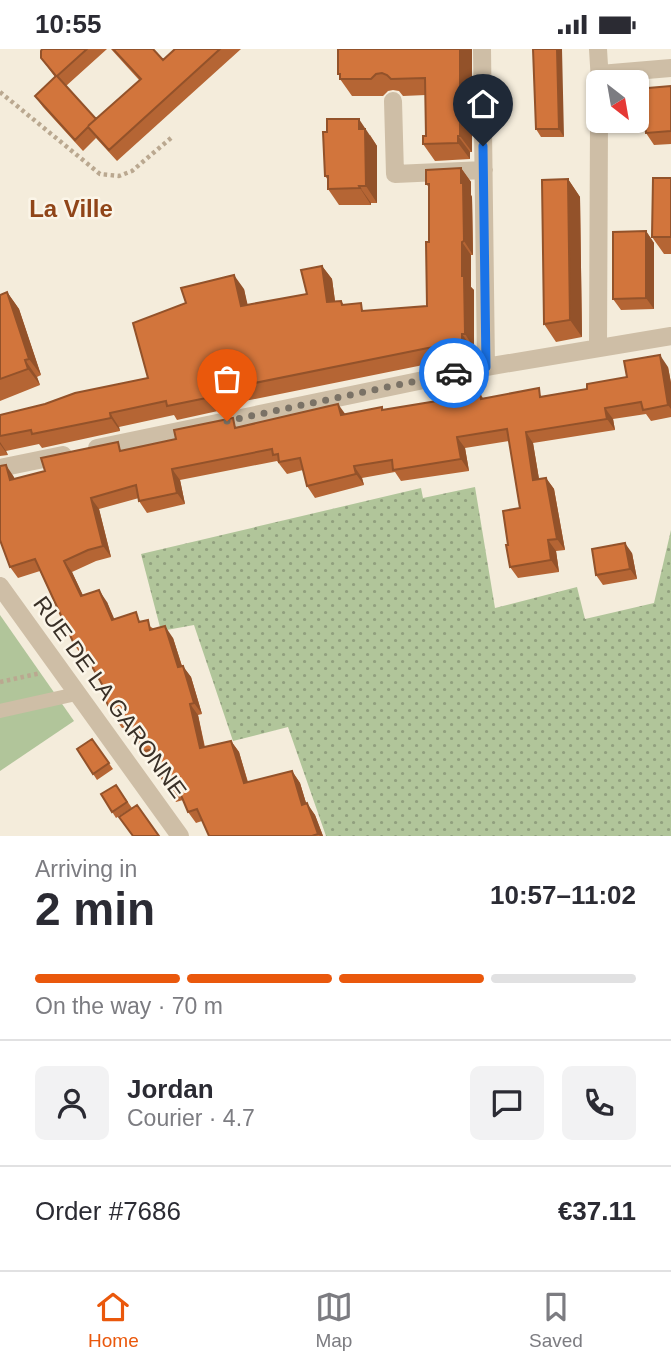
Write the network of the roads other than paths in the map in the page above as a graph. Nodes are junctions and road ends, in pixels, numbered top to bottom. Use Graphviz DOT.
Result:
graph roads {
  1 [pos="482,49"];
  2 [pos="598,49"];
  3 [pos="671,68"];
  4 [pos="599,70"];
  5 [pos="649,71"];
  6 [pos="393,101"];
  7 [pos="600,133"];
  8 [pos="484,170"];
  9 [pos="671,336"];
  10 [pos="598,347"];
  11 [pos="486,367"];
  12 [pos="0,468"];
  13 [pos="0,586"];
  14 [pos="76,694"];
  15 [pos="0,711"];
  16 [pos="180,836"];
  1 -- 8 [label="street"];
  2 -- 4 [label="street"];
  3 -- 5 [label="street"];
  6 -- 8 [label="street"];
  7 -- 10 [label="street"];
  8 -- 11 [label="street"];
  9 -- 10 [label="street"];
  10 -- 11 [label="street"];
  11 -- 12 [label="street"];
  13 -- 14 [label="street, RUE DE LA GARONNE"];
  14 -- 15 [label="lane"];
  14 -- 16 [label="street, RUE DE LA GARONNE"];
}
